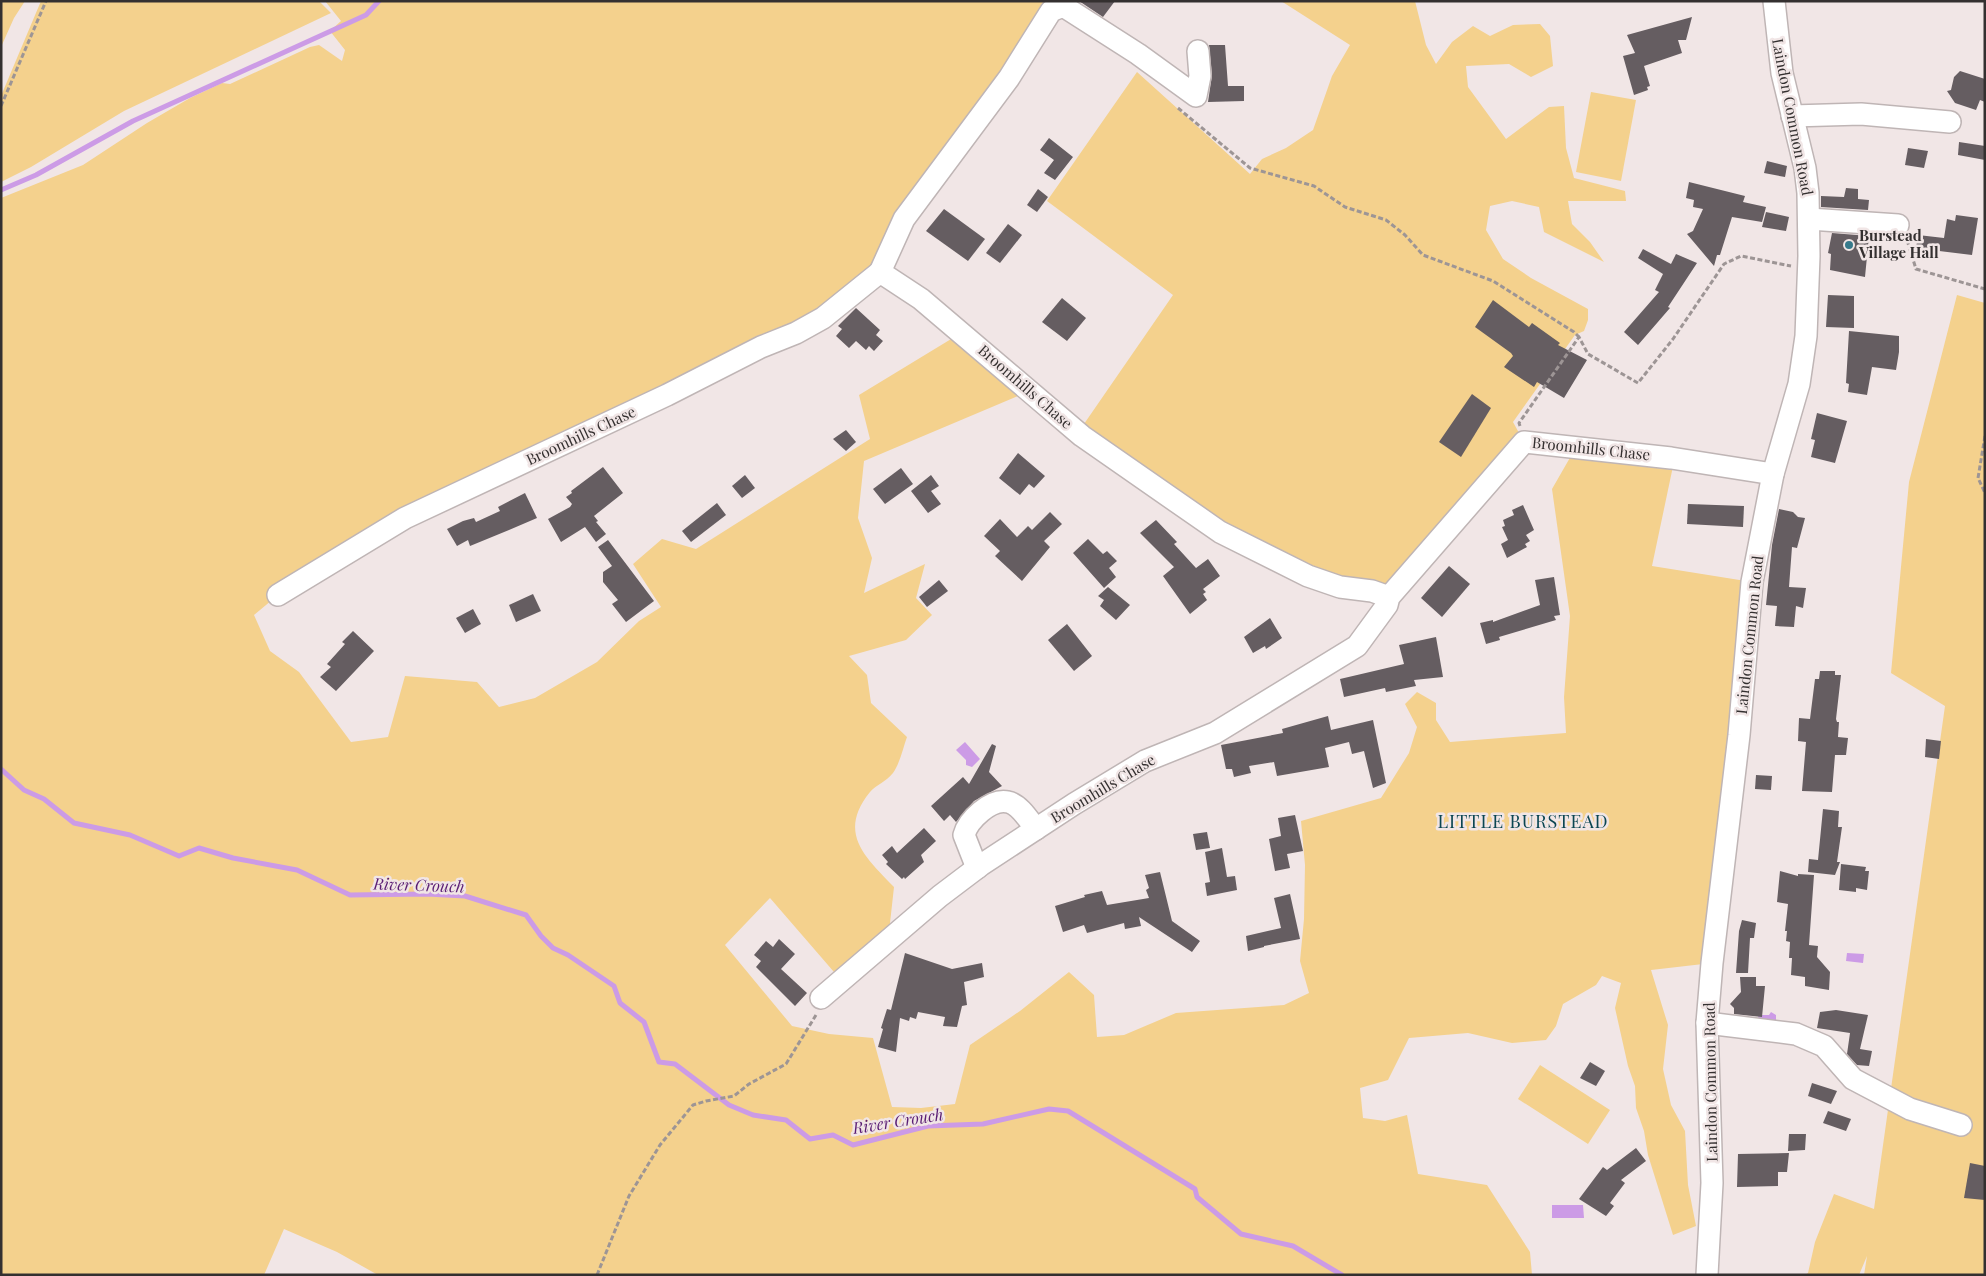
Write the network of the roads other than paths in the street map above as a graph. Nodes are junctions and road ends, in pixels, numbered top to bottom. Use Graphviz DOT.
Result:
graph roads {
  1 [pos="1774,1"];
  2 [pos="1198,51"];
  3 [pos="1792,116"];
  4 [pos="1950,122"];
  5 [pos="1809,219"];
  6 [pos="1898,225"];
  7 [pos="880,272"];
  8 [pos="1773,474"];
  9 [pos="278,595"];
  10 [pos="1389,597"];
  11 [pos="1036,829"];
  12 [pos="977,868"];
  13 [pos="821,998"];
  14 [pos="1706,1023"];
  15 [pos="1961,1125"];
  16 [pos="1708,1275"];
  1 -- 3 [label="street, Laindon Common Road"];
  2 -- 7 [label="street, Broomhills Chase"];
  3 -- 4 [label="street"];
  3 -- 5 [label="street, Laindon Common Road"];
  5 -- 6 [label="street"];
  5 -- 8 [label="street, Laindon Common Road"];
  7 -- 9 [label="street, Broomhills Chase"];
  7 -- 10 [label="street, Broomhills Chase"];
  8 -- 10 [label="street, Broomhills Chase"];
  8 -- 14 [label="street, Laindon Common Road"];
  10 -- 11 [label="street, Broomhills Chase"];
  11 -- 12 [label="street, Broomhills Chase"];
  11 -- 12 [label="street"];
  12 -- 13 [label="street, Broomhills Chase"];
  14 -- 15 [label="street"];
  14 -- 16 [label="street, Laindon Common Road"];
}
